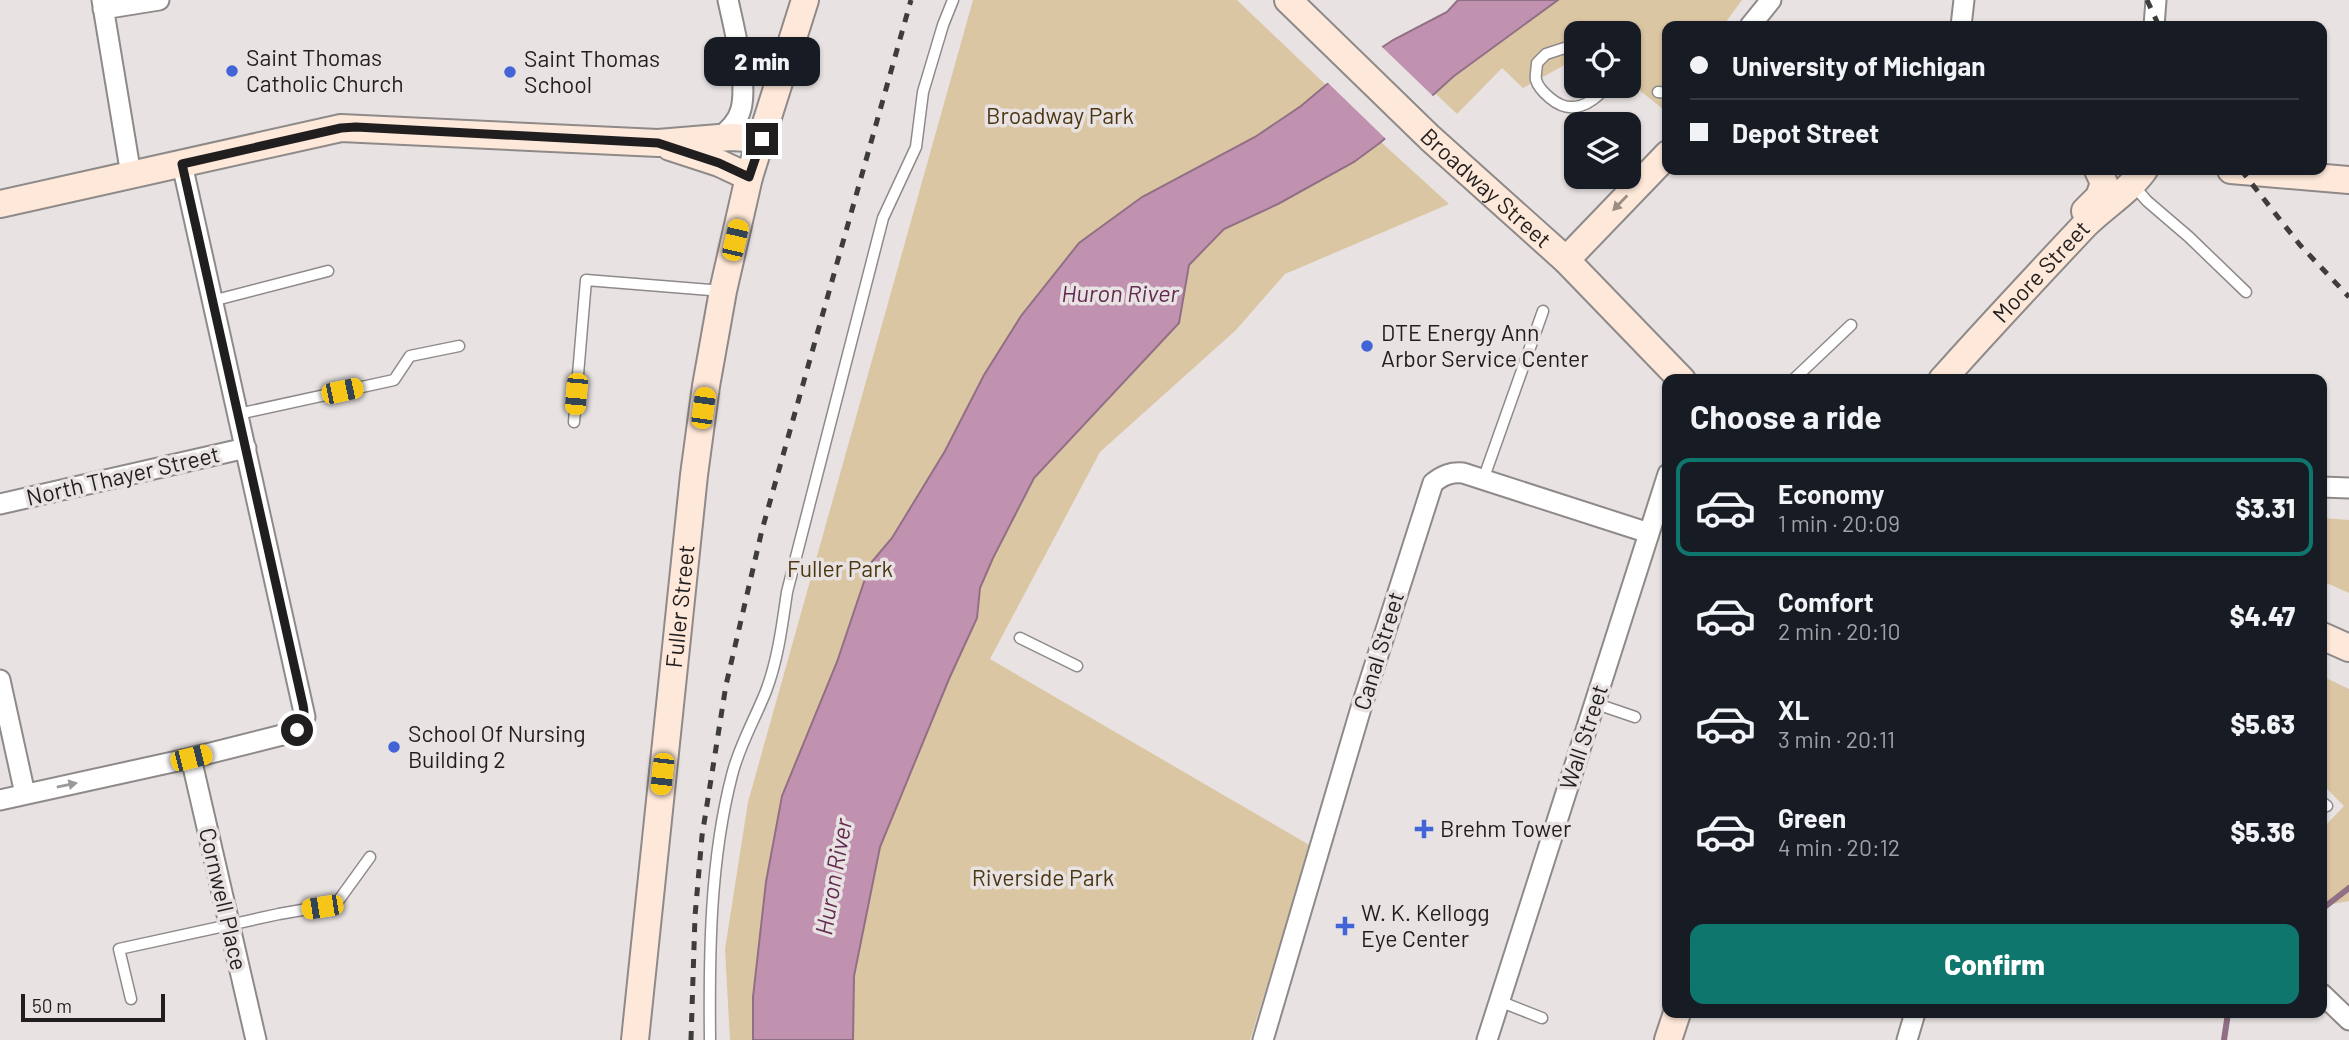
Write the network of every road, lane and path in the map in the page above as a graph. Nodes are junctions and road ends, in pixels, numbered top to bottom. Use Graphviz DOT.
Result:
graph roads {
  1 [pos="159,0"];
  2 [pos="728,0"];
  3 [pos="805,0"];
  4 [pos="953,0"];
  5 [pos="1771,0"];
  6 [pos="1964,0"];
  7 [pos="2156,0"];
  8 [pos="1292,1"];
  9 [pos="102,4"];
  10 [pos="1754,21"];
  11 [pos="1962,21"];
  12 [pos="2154,21"];
  13 [pos="1564,48"];
  14 [pos="1595,98"];
  15 [pos="717,139"];
  16 [pos="762,139"];
  17 [pos="658,143"];
  18 [pos="1662,160"];
  19 [pos="182,164"];
  20 [pos="131,175"];
  21 [pos="2100,175"];
  22 [pos="2290,175"];
  23 [pos="749,177"];
  24 [pos="2138,177"];
  25 [pos="2349,180"];
  26 [pos="0,204"];
  27 [pos="2076,235"];
  28 [pos="1566,260"];
  29 [pos="328,271"];
  30 [pos="723,291"];
  31 [pos="2246,292"];
  32 [pos="212,300"];
  33 [pos="1543,311"];
  34 [pos="1851,325"];
  35 [pos="459,346"];
  36 [pos="1676,374"];
  37 [pos="1799,374"];
  38 [pos="1948,374"];
  39 [pos="239,414"];
  40 [pos="574,422"];
  41 [pos="246,448"];
  42 [pos="1483,480"];
  43 [pos="2327,487"];
  44 [pos="2349,488"];
  45 [pos="1662,493"];
  46 [pos="0,505"];
  47 [pos="1649,533"];
  48 [pos="1020,638"];
  49 [pos="2327,638"];
  50 [pos="2349,648"];
  51 [pos="1077,666"];
  52 [pos="0,680"];
  53 [pos="1594,703"];
  54 [pos="1635,717"];
  55 [pos="191,758"];
  56 [pos="25,794"];
  57 [pos="0,800"];
  58 [pos="370,857"];
  59 [pos="229,925"];
  60 [pos="131,999"];
  61 [pos="2327,999"];
  62 [pos="1499,1001"];
  63 [pos="1542,1018"];
  64 [pos="1675,1018"];
  65 [pos="1914,1018"];
  66 [pos="2349,1020"];
  67 [pos="256,1040"];
  68 [pos="635,1040"];
  69 [pos="710,1040"];
  70 [pos="1263,1040"];
  71 [pos="1486,1040"];
  72 [pos="1668,1040"];
  73 [pos="1907,1040"];
  1 -- 9 [label="street"];
  2 -- 15 [label="street"];
  3 -- 16 [label="main road, Fuller Street"];
  4 -- 69 [label="lane"];
  5 -- 10 [label="street"];
  6 -- 11 [label="street"];
  7 -- 12 [label="street"];
  8 -- 28 [label="main road, Broadway Street"];
  9 -- 20 [label="street"];
  13 -- 14 [label="lane"];
  15 -- 16 [label="main road"];
  15 -- 17 [label="main road"];
  16 -- 23 [label="main road, Fuller Street"];
  17 -- 19 [label="main road"];
  17 -- 23 [label="main road"];
  18 -- 28 [label="main road, one-way"];
  19 -- 20 [label="main road"];
  19 -- 32 [label="street"];
  20 -- 26 [label="main road"];
  21 -- 27 [label="main road"];
  22 -- 25 [label="main road"];
  23 -- 30 [label="main road, Fuller Street"];
  24 -- 27 [label="main road, Moore Street"];
  24 -- 31 [label="lane"];
  27 -- 38 [label="main road, Moore Street"];
  28 -- 36 [label="main road, Broadway Street"];
  29 -- 32 [label="lane"];
  30 -- 40 [label="lane"];
  30 -- 68 [label="main road, Fuller Street"];
  32 -- 39 [label="street"];
  33 -- 42 [label="lane"];
  34 -- 37 [label="lane"];
  35 -- 39 [label="lane"];
  39 -- 41 [label="street"];
  41 -- 46 [label="street, North Thayer Street"];
  41 -- 55 [label="street"];
  42 -- 47 [label="street, Canal Street"];
  42 -- 70 [label="street, Canal Street"];
  43 -- 44 [label="street"];
  45 -- 47 [label="street, Wall Street"];
  47 -- 53 [label="street, Wall Street"];
  48 -- 51 [label="lane"];
  49 -- 50 [label="main road"];
  52 -- 56 [label="street"];
  53 -- 54 [label="lane"];
  53 -- 62 [label="street, Wall Street"];
  56 -- 55 [label="street, one-way"];
  55 -- 59 [label="street, Cornwell Place"];
  56 -- 57 [label="street"];
  58 -- 59 [label="lane"];
  59 -- 60 [label="lane"];
  59 -- 67 [label="street, Cornwell Place"];
  61 -- 66 [label="street"];
  62 -- 63 [label="lane"];
  62 -- 71 [label="street, Wall Street"];
  64 -- 72 [label="main road"];
  65 -- 73 [label="street"];
}
